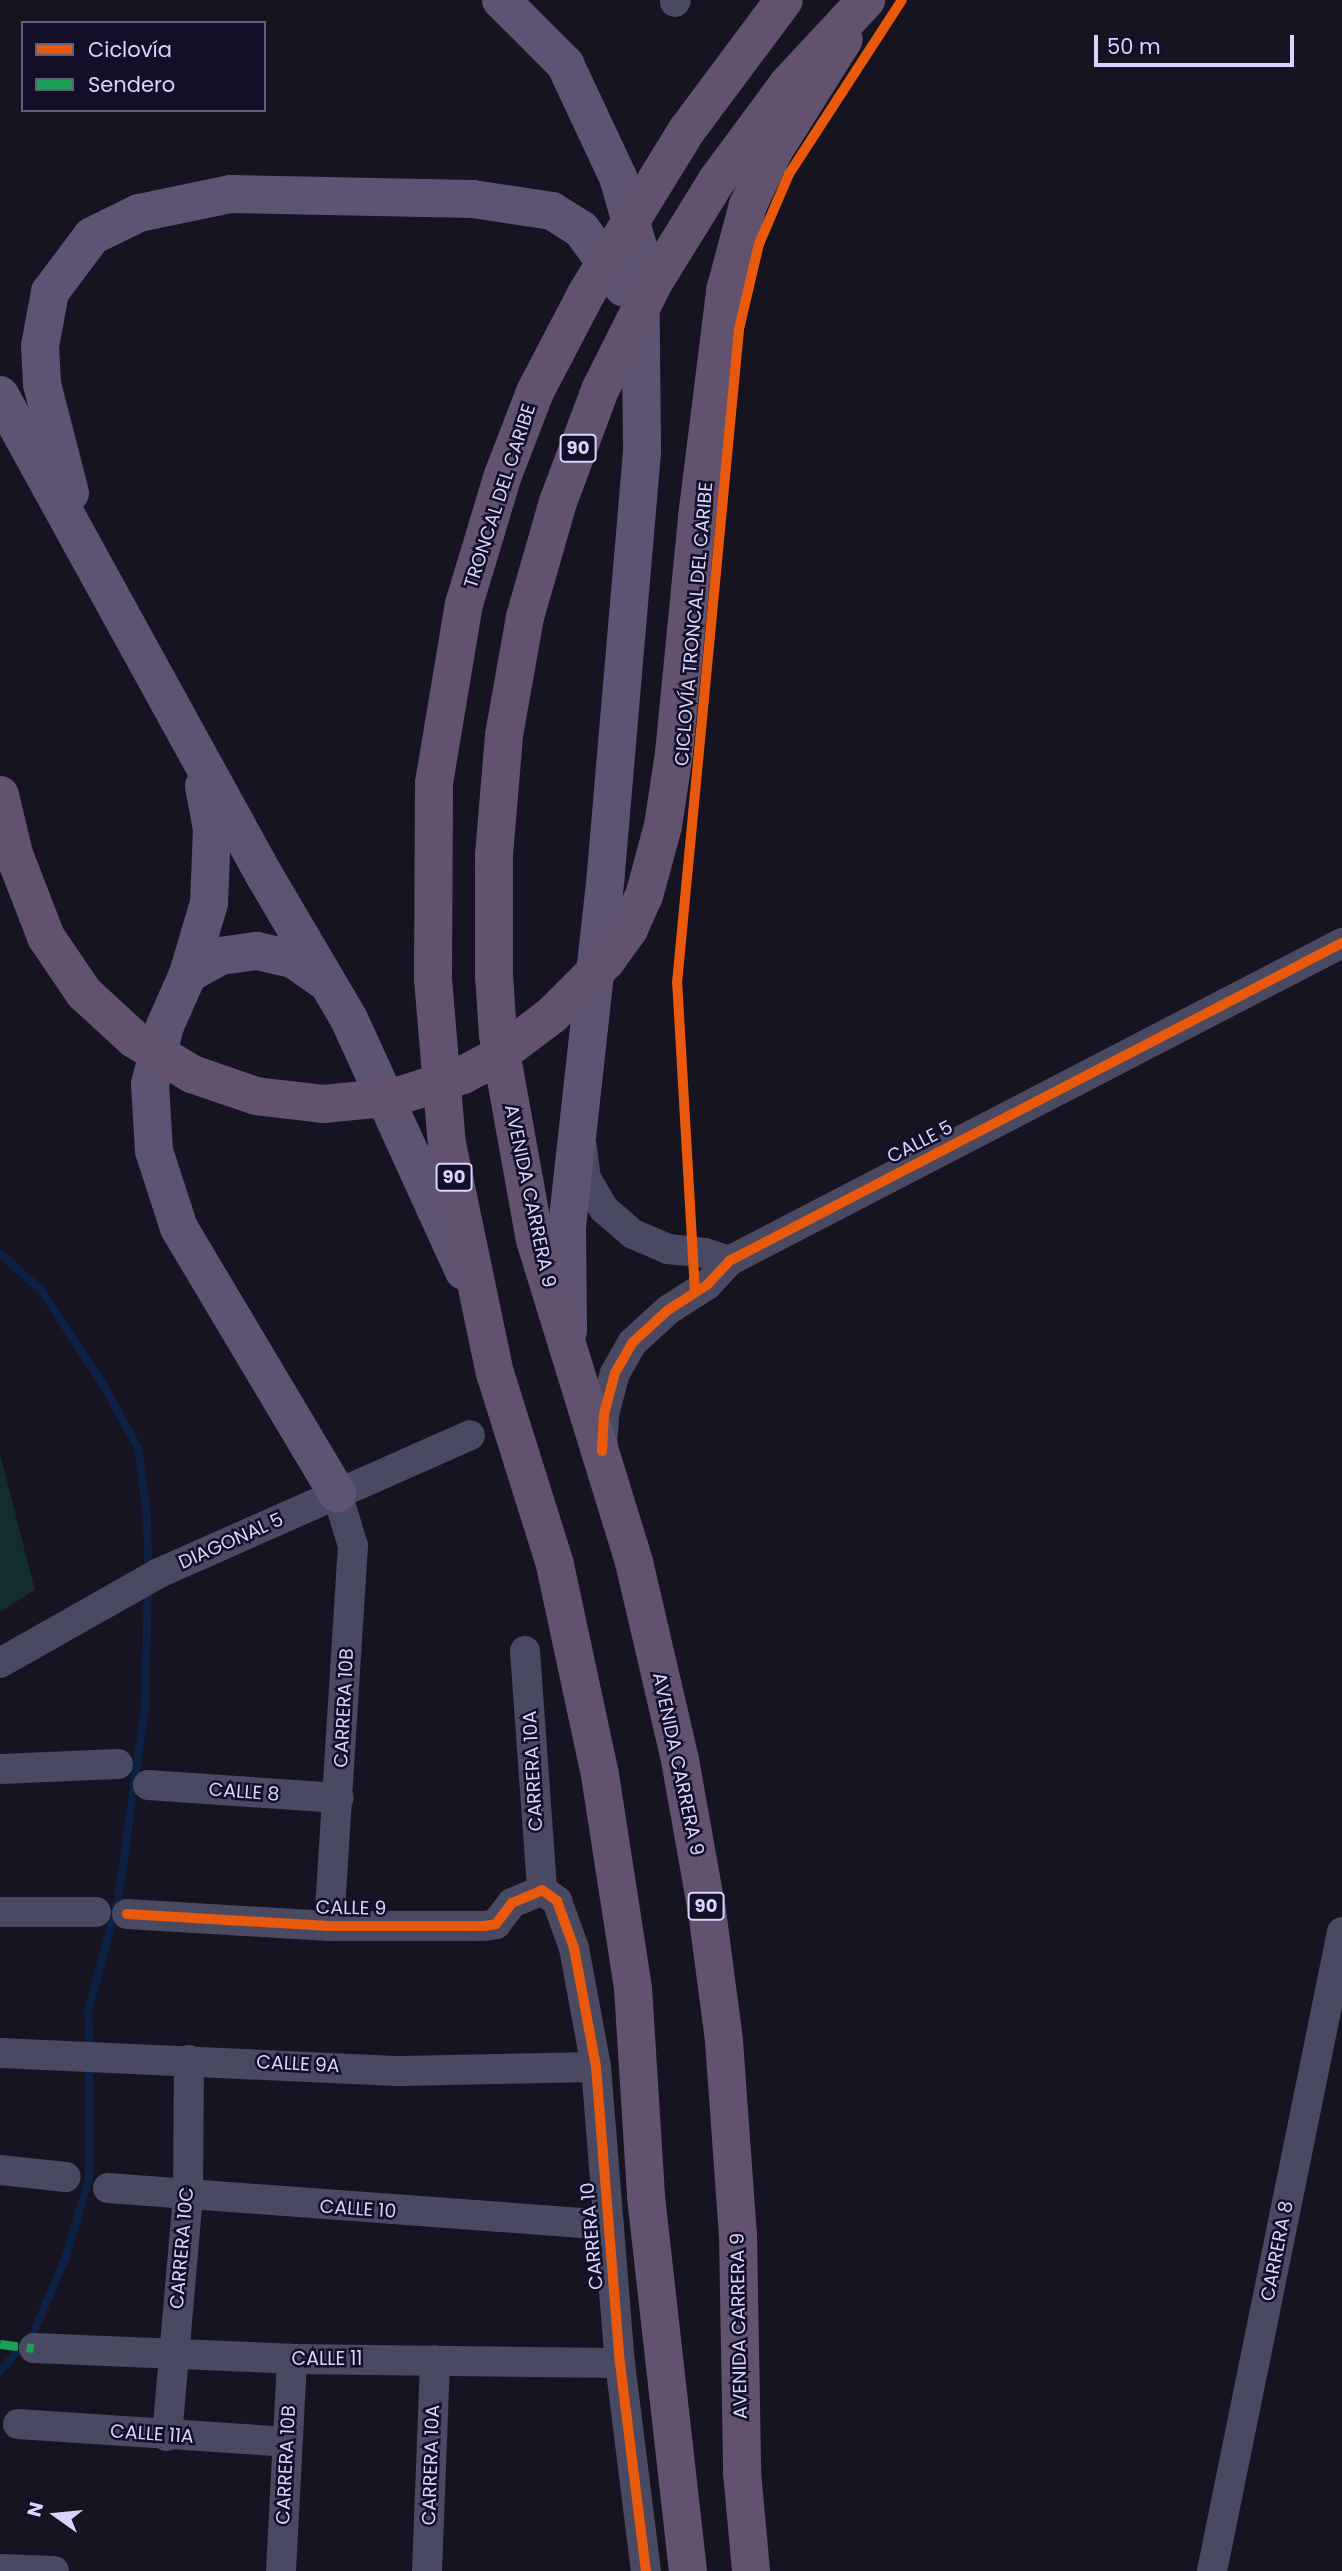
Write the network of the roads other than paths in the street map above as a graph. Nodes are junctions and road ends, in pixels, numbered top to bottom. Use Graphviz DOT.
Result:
graph roads {
  1 [pos="784,0"];
  2 [pos="868,0"];
  3 [pos="505,3"];
  4 [pos="640,316"];
  5 [pos="0,396"];
  6 [pos="84,549"];
  7 [pos="199,758"];
  8 [pos="0,795"];
  9 [pos="1342,943"];
  10 [pos="188,974"];
  11 [pos="323,980"];
  12 [pos="577,1112"];
  13 [pos="729,1261"];
  14 [pos="569,1357"];
  15 [pos="495,1373"];
  16 [pos="470,1434"];
  17 [pos="602,1451"];
  18 [pos="337,1493"];
  19 [pos="525,1651"];
  20 [pos="0,1663"];
  21 [pos="118,1764"];
  22 [pos="0,1769"];
  23 [pos="148,1785"];
  24 [pos="339,1798"];
  25 [pos="550,1895"];
  26 [pos="0,1912"];
  27 [pos="96,1912"];
  28 [pos="127,1914"];
  29 [pos="329,1926"];
  30 [pos="1342,1931"];
  31 [pos="1333,2020"];
  32 [pos="0,2053"];
  33 [pos="189,2060"];
  34 [pos="596,2067"];
  35 [pos="0,2170"];
  36 [pos="66,2177"];
  37 [pos="108,2188"];
  38 [pos="188,2197"];
  39 [pos="609,2225"];
  40 [pos="34,2348"];
  41 [pos="172,2354"];
  42 [pos="292,2359"];
  43 [pos="435,2360"];
  44 [pos="620,2363"];
  45 [pos="18,2424"];
  46 [pos="167,2437"];
  47 [pos="287,2442"];
  48 [pos="682,2522"];
  49 [pos="0,2569"];
  50 [pos="25,2571"];
  51 [pos="54,2571"];
  52 [pos="281,2571"];
  53 [pos="427,2571"];
  54 [pos="646,2571"];
  55 [pos="652,2571"];
  56 [pos="688,2571"];
  57 [pos="751,2571"];
  58 [pos="1212,2571"];
  1 -- 15 [label="highway, TRONCAL DEL CARIBE / 90, bridge"];
  2 -- 8 [label="highway, bridge"];
  2 -- 14 [label="highway, AVENIDA CARRERA 9 / 90, bridge"];
  3 -- 4 [label="main road"];
  4 -- 6 [label="main road"];
  4 -- 12 [label="main road"];
  5 -- 6 [label="main road"];
  6 -- 7 [label="main road"];
  7 -- 10 [label="main road"];
  7 -- 11 [label="main road"];
  9 -- 13 [label="street, CALLE 5"];
  10 -- 11 [label="main road"];
  10 -- 18 [label="main road"];
  11 -- 15 [label="main road"];
  12 -- 13 [label="street"];
  12 -- 14 [label="main road"];
  13 -- 17 [label="street, CALLE 5"];
  14 -- 17 [label="highway, AVENIDA CARRERA 9 / 90"];
  15 -- 48 [label="highway, 90"];
  16 -- 18 [label="street, DIAGONAL 5"];
  17 -- 57 [label="highway, AVENIDA CARRERA 9 / 90"];
  18 -- 20 [label="street, DIAGONAL 5"];
  18 -- 24 [label="street, CARRERA 10B"];
  19 -- 25 [label="street, CARRERA 10A"];
  21 -- 22 [label="street"];
  23 -- 24 [label="street, CALLE 8"];
  24 -- 29 [label="street, CARRERA 10B"];
  25 -- 29 [label="street, CALLE 9"];
  25 -- 34 [label="street, CARRERA 10"];
  26 -- 27 [label="street"];
  28 -- 29 [label="street, CALLE 9"];
  30 -- 31 [label="street, CARRERA 8"];
  31 -- 58 [label="street, CARRERA 8"];
  32 -- 33 [label="street, CALLE 9A"];
  33 -- 34 [label="street, CALLE 9A"];
  33 -- 38 [label="street, CARRERA 10C"];
  34 -- 39 [label="street, CARRERA 10"];
  35 -- 36 [label="street"];
  37 -- 38 [label="street, CALLE 10"];
  38 -- 39 [label="street, CALLE 10"];
  38 -- 41 [label="street, CARRERA 10C"];
  39 -- 44 [label="street, CARRERA 10"];
  40 -- 41 [label="street, CALLE 11"];
  41 -- 42 [label="street, CALLE 11"];
  41 -- 46 [label="street, CARRERA 10C"];
  42 -- 43 [label="street, CALLE 11"];
  42 -- 47 [label="street, CARRERA 10B"];
  43 -- 44 [label="street, CALLE 11"];
  43 -- 53 [label="street, CARRERA 10A"];
  44 -- 54 [label="street, CARRERA 10"];
  45 -- 46 [label="street, CALLE 11A"];
  46 -- 47 [label="street, CALLE 11A"];
  47 -- 52 [label="street, CARRERA 10B"];
  48 -- 55 [label="street"];
  48 -- 56 [label="highway, 90"];
  49 -- 50 [label="street"];
  50 -- 51 [label="street"];
}
